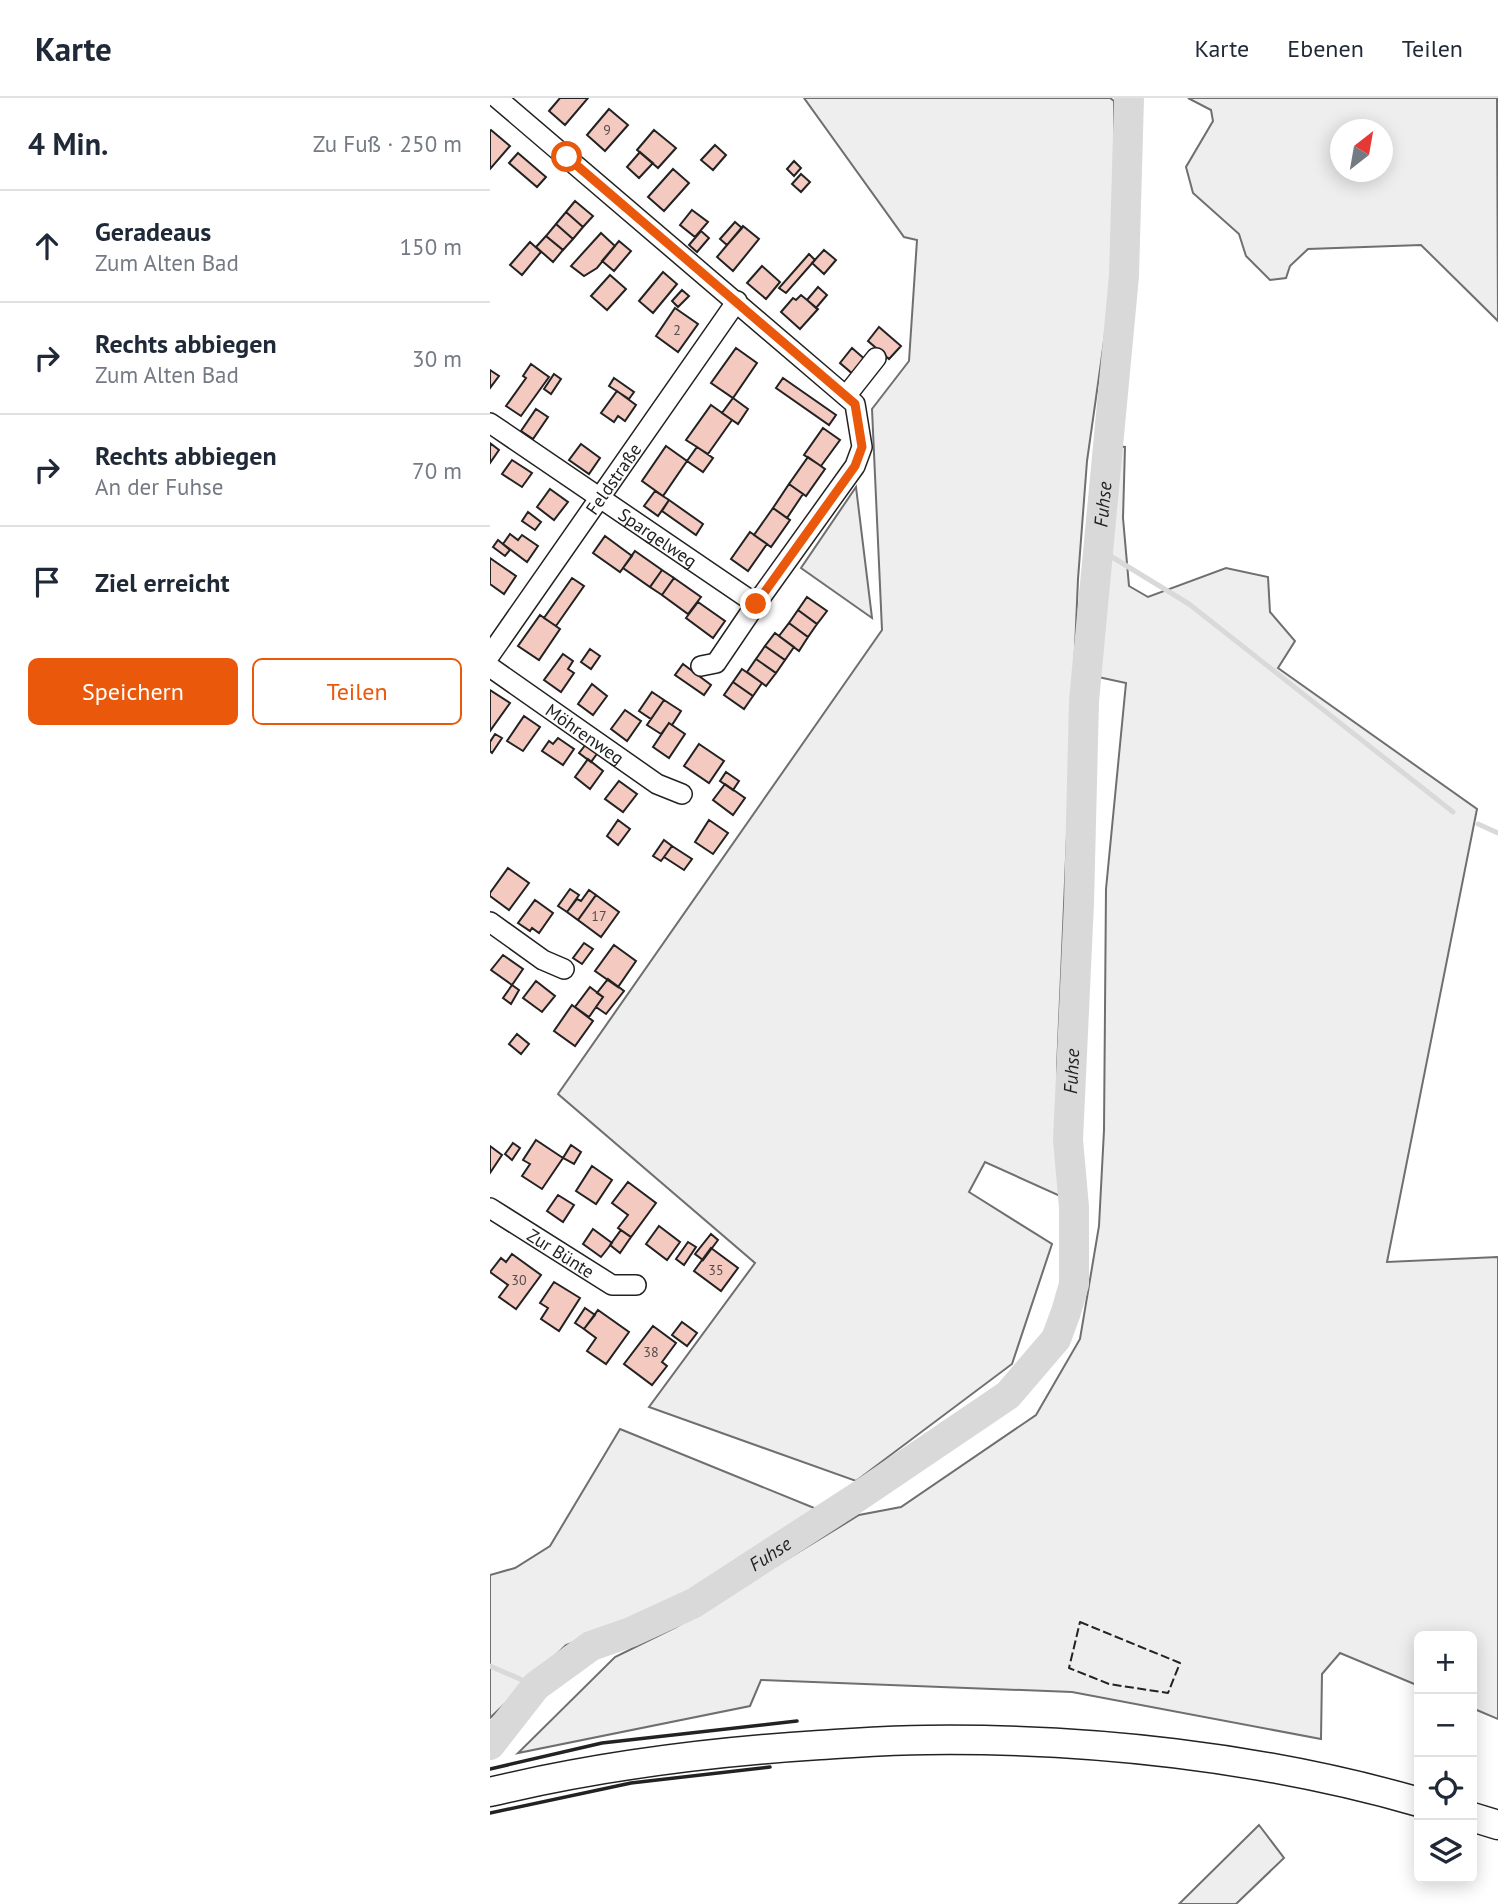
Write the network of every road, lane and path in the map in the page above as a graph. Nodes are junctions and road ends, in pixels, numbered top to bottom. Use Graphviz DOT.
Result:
graph roads {
  1 [pos="497,98"];
  2 [pos="737,301"];
  3 [pos="876,358"];
  4 [pos="846,396"];
  5 [pos="490,422"];
  6 [pos="600,498"];
  7 [pos="756,604"];
  8 [pos="490,655"];
  9 [pos="701,666"];
  10 [pos="490,667"];
  11 [pos="682,794"];
  12 [pos="490,922"];
  13 [pos="564,969"];
  14 [pos="490,1208"];
  15 [pos="636,1285"];
  16 [pos="490,1792"];
  17 [pos="1414,1800"];
  18 [pos="1477,1819"];
  19 [pos="1498,1825"];
  1 -- 2 [label="street"];
  2 -- 4 [label="street"];
  2 -- 6 [label="street, Feldstraße"];
  3 -- 4 [label="street"];
  4 -- 7 [label="street"];
  5 -- 6 [label="street, Spargelweg"];
  6 -- 7 [label="street, Spargelweg"];
  6 -- 8 [label="street, Feldstraße"];
  7 -- 9 [label="street"];
  10 -- 11 [label="street, Möhrenweg"];
  12 -- 13 [label="street"];
  14 -- 15 [label="street, Zur Bünte"];
  16 -- 17 [label="highway"];
  18 -- 19 [label="highway"];
}
